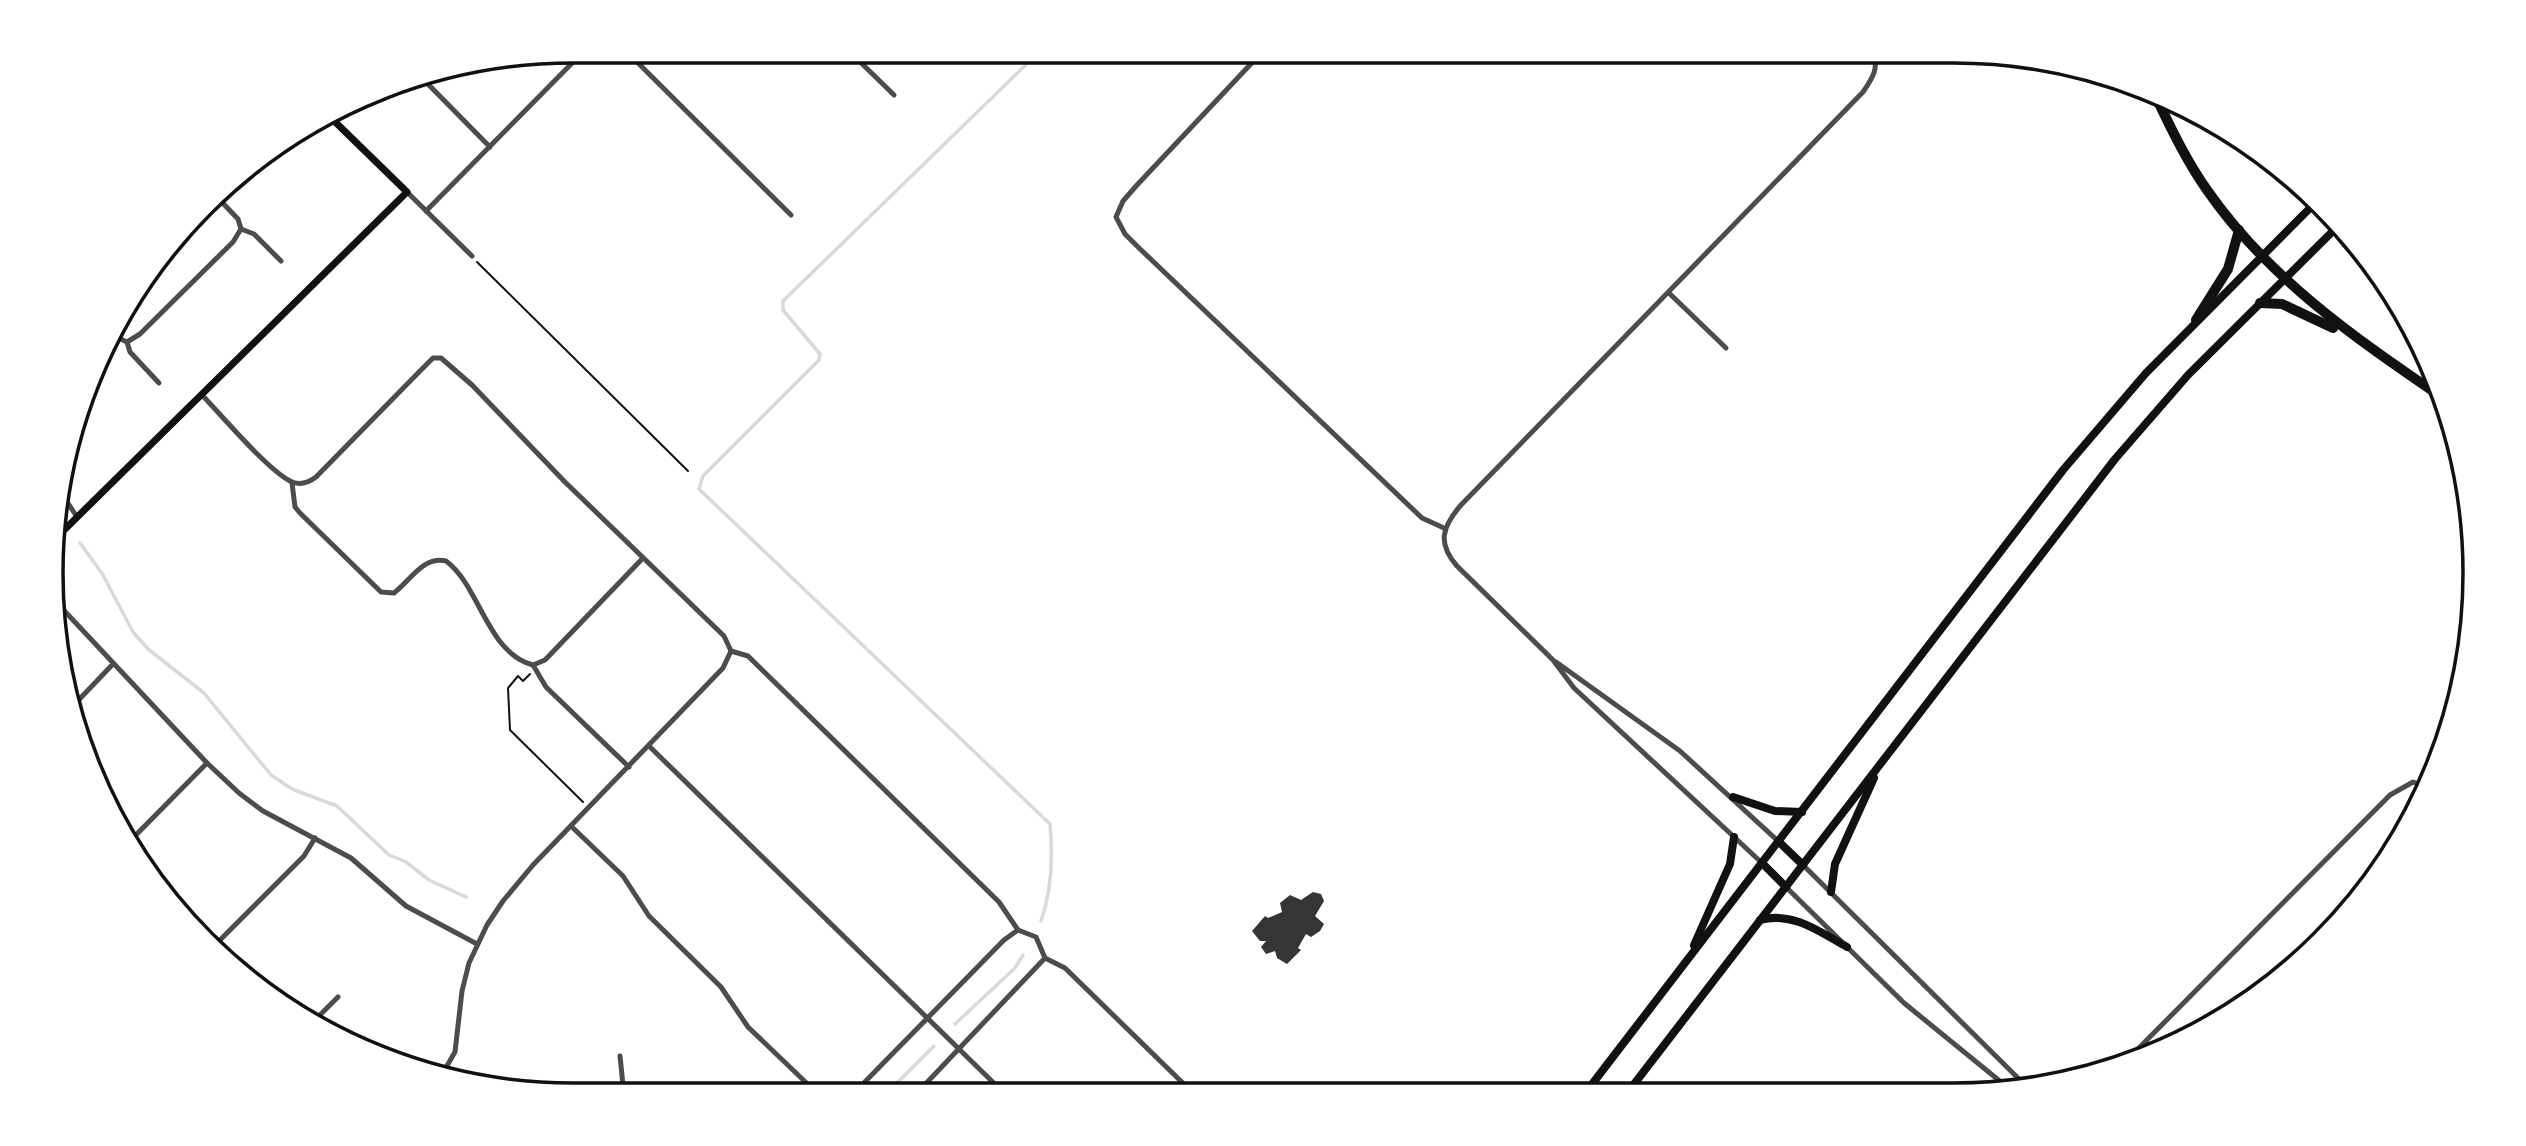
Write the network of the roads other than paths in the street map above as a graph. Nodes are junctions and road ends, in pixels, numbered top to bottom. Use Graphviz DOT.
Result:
graph roads {
  1 [pos="572,63"];
  2 [pos="638,63"];
  3 [pos="861,63"];
  4 [pos="1252,63"];
  5 [pos="1875,63"];
  6 [pos="428,84"];
  7 [pos="894,95"];
  8 [pos="2162,109"];
  9 [pos="335,122"];
  10 [pos="490,147"];
  11 [pos="407,192"];
  12 [pos="222,203"];
  13 [pos="2310,208"];
  14 [pos="426,211"];
  15 [pos="791,215"];
  16 [pos="240,229"];
  17 [pos="2239,230"];
  18 [pos="2332,232"];
  19 [pos="2262,254"];
  20 [pos="472,256"];
  21 [pos="281,261"];
  22 [pos="2285,278"];
  23 [pos="1669,293"];
  24 [pos="2259,303"];
  25 [pos="2196,320"];
  26 [pos="120,339"];
  27 [pos="127,342"];
  28 [pos="2364,345"];
  29 [pos="1726,348"];
  30 [pos="159,383"];
  31 [pos="2428,388"];
  32 [pos="202,395"];
  33 [pos="292,483"];
  34 [pos="68,503"];
  35 [pos="77,517"];
  36 [pos="1444,528"];
  37 [pos="65,529"];
  38 [pos="643,558"];
  39 [pos="64,611"];
  40 [pos="731,651"];
  41 [pos="1553,660"];
  42 [pos="113,664"];
  43 [pos="533,665"];
  44 [pos="79,700"];
  45 [pos="649,746"];
  46 [pos="1887,754"];
  47 [pos="207,763"];
  48 [pos="629,767"];
  49 [pos="2417,783"];
  50 [pos="1733,797"];
  51 [pos="1802,812"];
  52 [pos="571,826"];
  53 [pos="136,835"];
  54 [pos="1734,837"];
  55 [pos="315,838"];
  56 [pos="1779,842"];
  57 [pos="1762,863"];
  58 [pos="1803,864"];
  59 [pos="1786,887"];
  60 [pos="1831,892"];
  61 [pos="1760,920"];
  62 [pos="1018,930"];
  63 [pos="219,941"];
  64 [pos="477,944"];
  65 [pos="1847,947"];
  66 [pos="1045,958"];
  67 [pos="1687,960"];
  68 [pos="338,997"];
  69 [pos="319,1016"];
  70 [pos="928,1018"];
  71 [pos="2140,1047"];
  72 [pos="960,1050"];
  73 [pos="620,1056"];
  74 [pos="447,1067"];
  75 [pos="2019,1079"];
  76 [pos="1999,1081"];
  77 [pos="623,1083"];
  78 [pos="807,1083"];
  79 [pos="864,1083"];
  80 [pos="927,1083"];
  81 [pos="994,1083"];
  82 [pos="1183,1083"];
  83 [pos="1593,1083"];
  84 [pos="1635,1083"];
  1 -- 10 [label="street"];
  2 -- 15 [label="street"];
  3 -- 7 [label="street"];
  4 -- 36 [label="street"];
  5 -- 23 [label="street"];
  6 -- 10 [label="street"];
  8 -- 17 [label="highway"];
  9 -- 11 [label="main road"];
  10 -- 14 [label="street"];
  11 -- 14 [label="street"];
  11 -- 32 [label="main road"];
  12 -- 16 [label="street"];
  13 -- 19 [label="main road"];
  14 -- 20 [label="street"];
  16 -- 21 [label="street"];
  16 -- 27 [label="street"];
  17 -- 19 [label="highway"];
  17 -- 25 [label="highway"];
  18 -- 22 [label="main road"];
  19 -- 22 [label="highway"];
  19 -- 25 [label="main road"];
  22 -- 24 [label="main road"];
  22 -- 28 [label="highway"];
  23 -- 29 [label="street"];
  23 -- 36 [label="street"];
  24 -- 28 [label="highway"];
  24 -- 46 [label="main road"];
  25 -- 51 [label="main road"];
  26 -- 27 [label="street"];
  27 -- 30 [label="street"];
  28 -- 31 [label="highway"];
  32 -- 33 [label="street"];
  32 -- 35 [label="main road"];
  33 -- 38 [label="street"];
  33 -- 43 [label="street"];
  34 -- 35 [label="street"];
  35 -- 37 [label="main road"];
  36 -- 41 [label="street"];
  38 -- 40 [label="street"];
  38 -- 43 [label="street"];
  39 -- 42 [label="street"];
  40 -- 45 [label="street"];
  40 -- 62 [label="street"];
  41 -- 50 [label="street"];
  41 -- 54 [label="street"];
  42 -- 44 [label="street"];
  42 -- 47 [label="street"];
  43 -- 48 [label="street"];
  45 -- 48 [label="street"];
  45 -- 70 [label="street"];
  46 -- 58 [label="main road"];
  46 -- 60 [label="main road"];
  47 -- 53 [label="street"];
  47 -- 55 [label="street"];
  48 -- 52 [label="street"];
  49 -- 71 [label="street"];
  50 -- 51 [label="main road"];
  50 -- 56 [label="street"];
  51 -- 56 [label="main road"];
  52 -- 64 [label="street"];
  52 -- 78 [label="street"];
  54 -- 57 [label="street"];
  54 -- 67 [label="main road"];
  55 -- 63 [label="street"];
  55 -- 64 [label="street"];
  56 -- 57 [label="main road"];
  56 -- 58 [label="main road"];
  57 -- 59 [label="main road"];
  57 -- 67 [label="main road"];
  58 -- 59 [label="main road"];
  58 -- 60 [label="street"];
  59 -- 61 [label="main road"];
  59 -- 65 [label="street"];
  60 -- 75 [label="street"];
  61 -- 65 [label="main road"];
  61 -- 84 [label="main road"];
  62 -- 66 [label="street"];
  62 -- 70 [label="street"];
  64 -- 74 [label="street"];
  65 -- 76 [label="street"];
  66 -- 72 [label="street"];
  66 -- 82 [label="street"];
  67 -- 83 [label="main road"];
  68 -- 69 [label="street"];
  70 -- 72 [label="street"];
  70 -- 79 [label="street"];
  72 -- 80 [label="street"];
  72 -- 81 [label="street"];
  73 -- 77 [label="street"];
}
